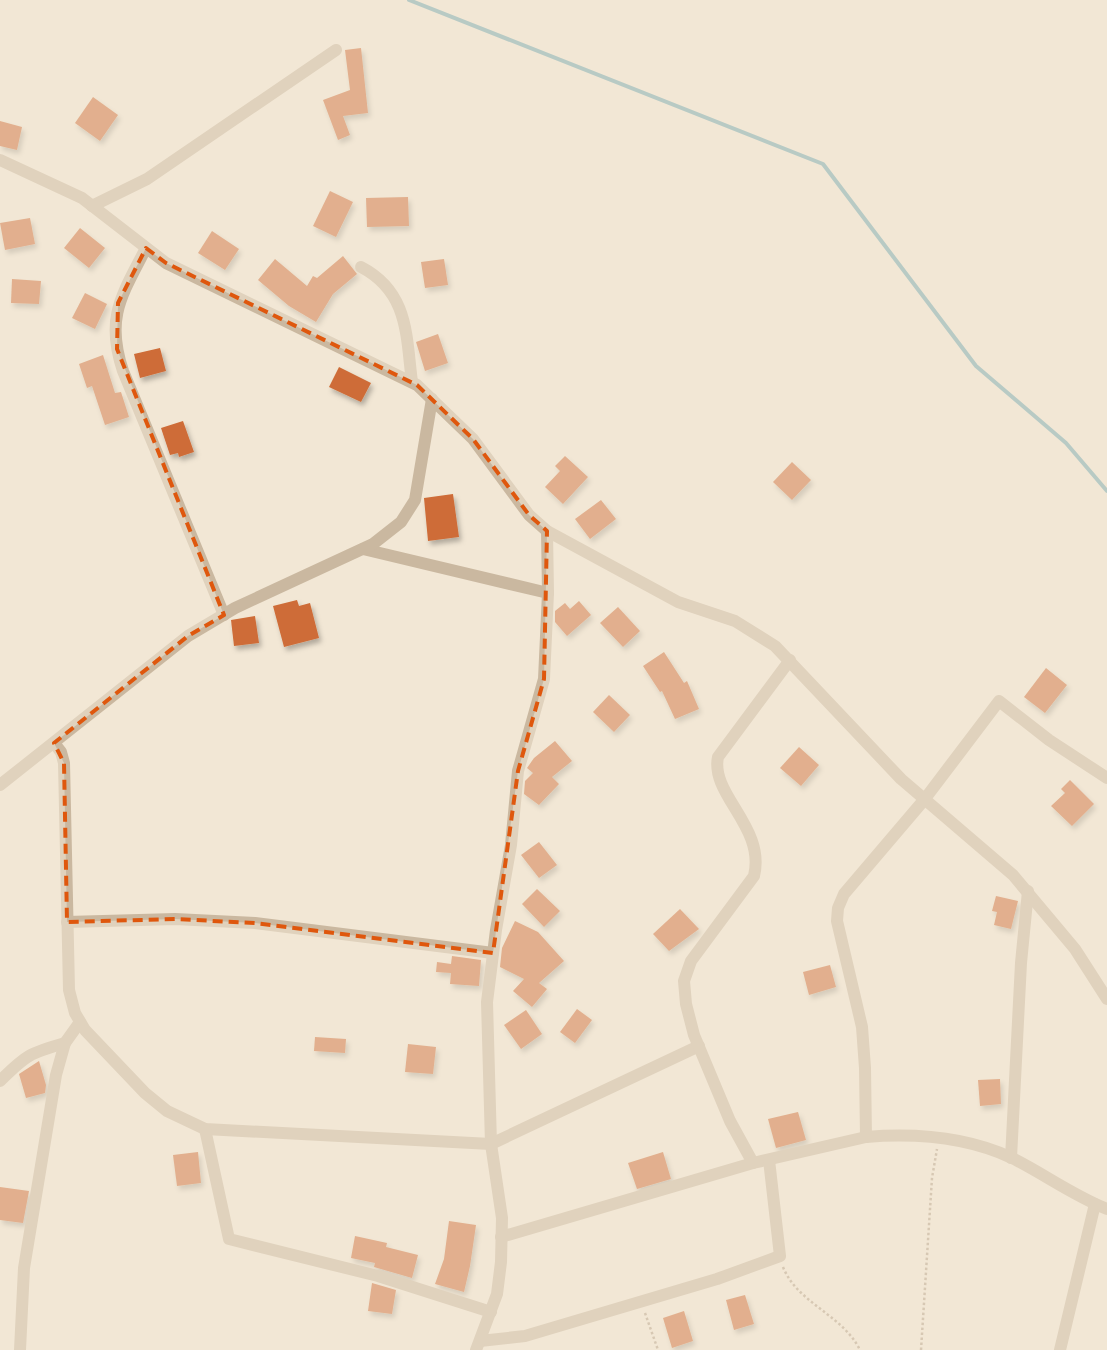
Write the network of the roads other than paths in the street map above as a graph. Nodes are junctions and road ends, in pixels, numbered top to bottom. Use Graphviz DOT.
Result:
graph roads {
  1 [pos="336,50"];
  2 [pos="0,160"];
  3 [pos="92,206"];
  4 [pos="146,248"];
  5 [pos="361,267"];
  6 [pos="412,382"];
  7 [pos="432,399"];
  8 [pos="546,531"];
  9 [pos="363,549"];
  10 [pos="548,593"];
  11 [pos="224,615"];
  12 [pos="790,660"];
  13 [pos="54,743"];
  14 [pos="1107,778"];
  15 [pos="0,785"];
  16 [pos="924,800"];
  17 [pos="1028,891"];
  18 [pos="67,922"];
  19 [pos="493,953"];
  20 [pos="1107,999"];
  21 [pos="80,1022"];
  22 [pos="65,1044"];
  23 [pos="698,1046"];
  24 [pos="0,1081"];
  25 [pos="205,1129"];
  26 [pos="866,1137"];
  27 [pos="491,1144"];
  28 [pos="1011,1158"];
  29 [pos="769,1160"];
  30 [pos="753,1164"];
  31 [pos="1101,1206"];
  32 [pos="501,1237"];
  33 [pos="491,1312"];
  34 [pos="478,1345"];
  35 [pos="20,1350"];
  36 [pos="1060,1350"];
  1 -- 3 [label="street"];
  2 -- 3 [label="street"];
  3 -- 4 [label="street"];
  4 -- 6 [label="street"];
  4 -- 11 [label="street"];
  5 -- 6 [label="street"];
  6 -- 7 [label="street"];
  7 -- 8 [label="street"];
  7 -- 9 [label="street"];
  8 -- 10 [label="street"];
  8 -- 12 [label="street"];
  9 -- 10 [label="street"];
  9 -- 11 [label="street"];
  10 -- 19 [label="street"];
  11 -- 13 [label="street"];
  12 -- 16 [label="street"];
  12 -- 23 [label="street"];
  13 -- 15 [label="street"];
  13 -- 18 [label="street"];
  14 -- 16 [label="street"];
  16 -- 17 [label="street"];
  16 -- 26 [label="street"];
  17 -- 20 [label="street"];
  17 -- 28 [label="street"];
  18 -- 19 [label="street"];
  18 -- 21 [label="street"];
  19 -- 27 [label="street"];
  21 -- 22 [label="street"];
  21 -- 25 [label="street"];
  22 -- 24 [label="street"];
  22 -- 35 [label="street"];
  23 -- 27 [label="street"];
  23 -- 30 [label="street"];
  25 -- 27 [label="street"];
  25 -- 33 [label="street"];
  26 -- 28 [label="street"];
  26 -- 29 [label="street"];
  27 -- 32 [label="street"];
  28 -- 31 [label="street"];
  29 -- 30 [label="street"];
  29 -- 34 [label="street"];
  30 -- 32 [label="street"];
  31 -- 36 [label="street"];
  32 -- 33 [label="street"];
  33 -- 34 [label="street"];
}
